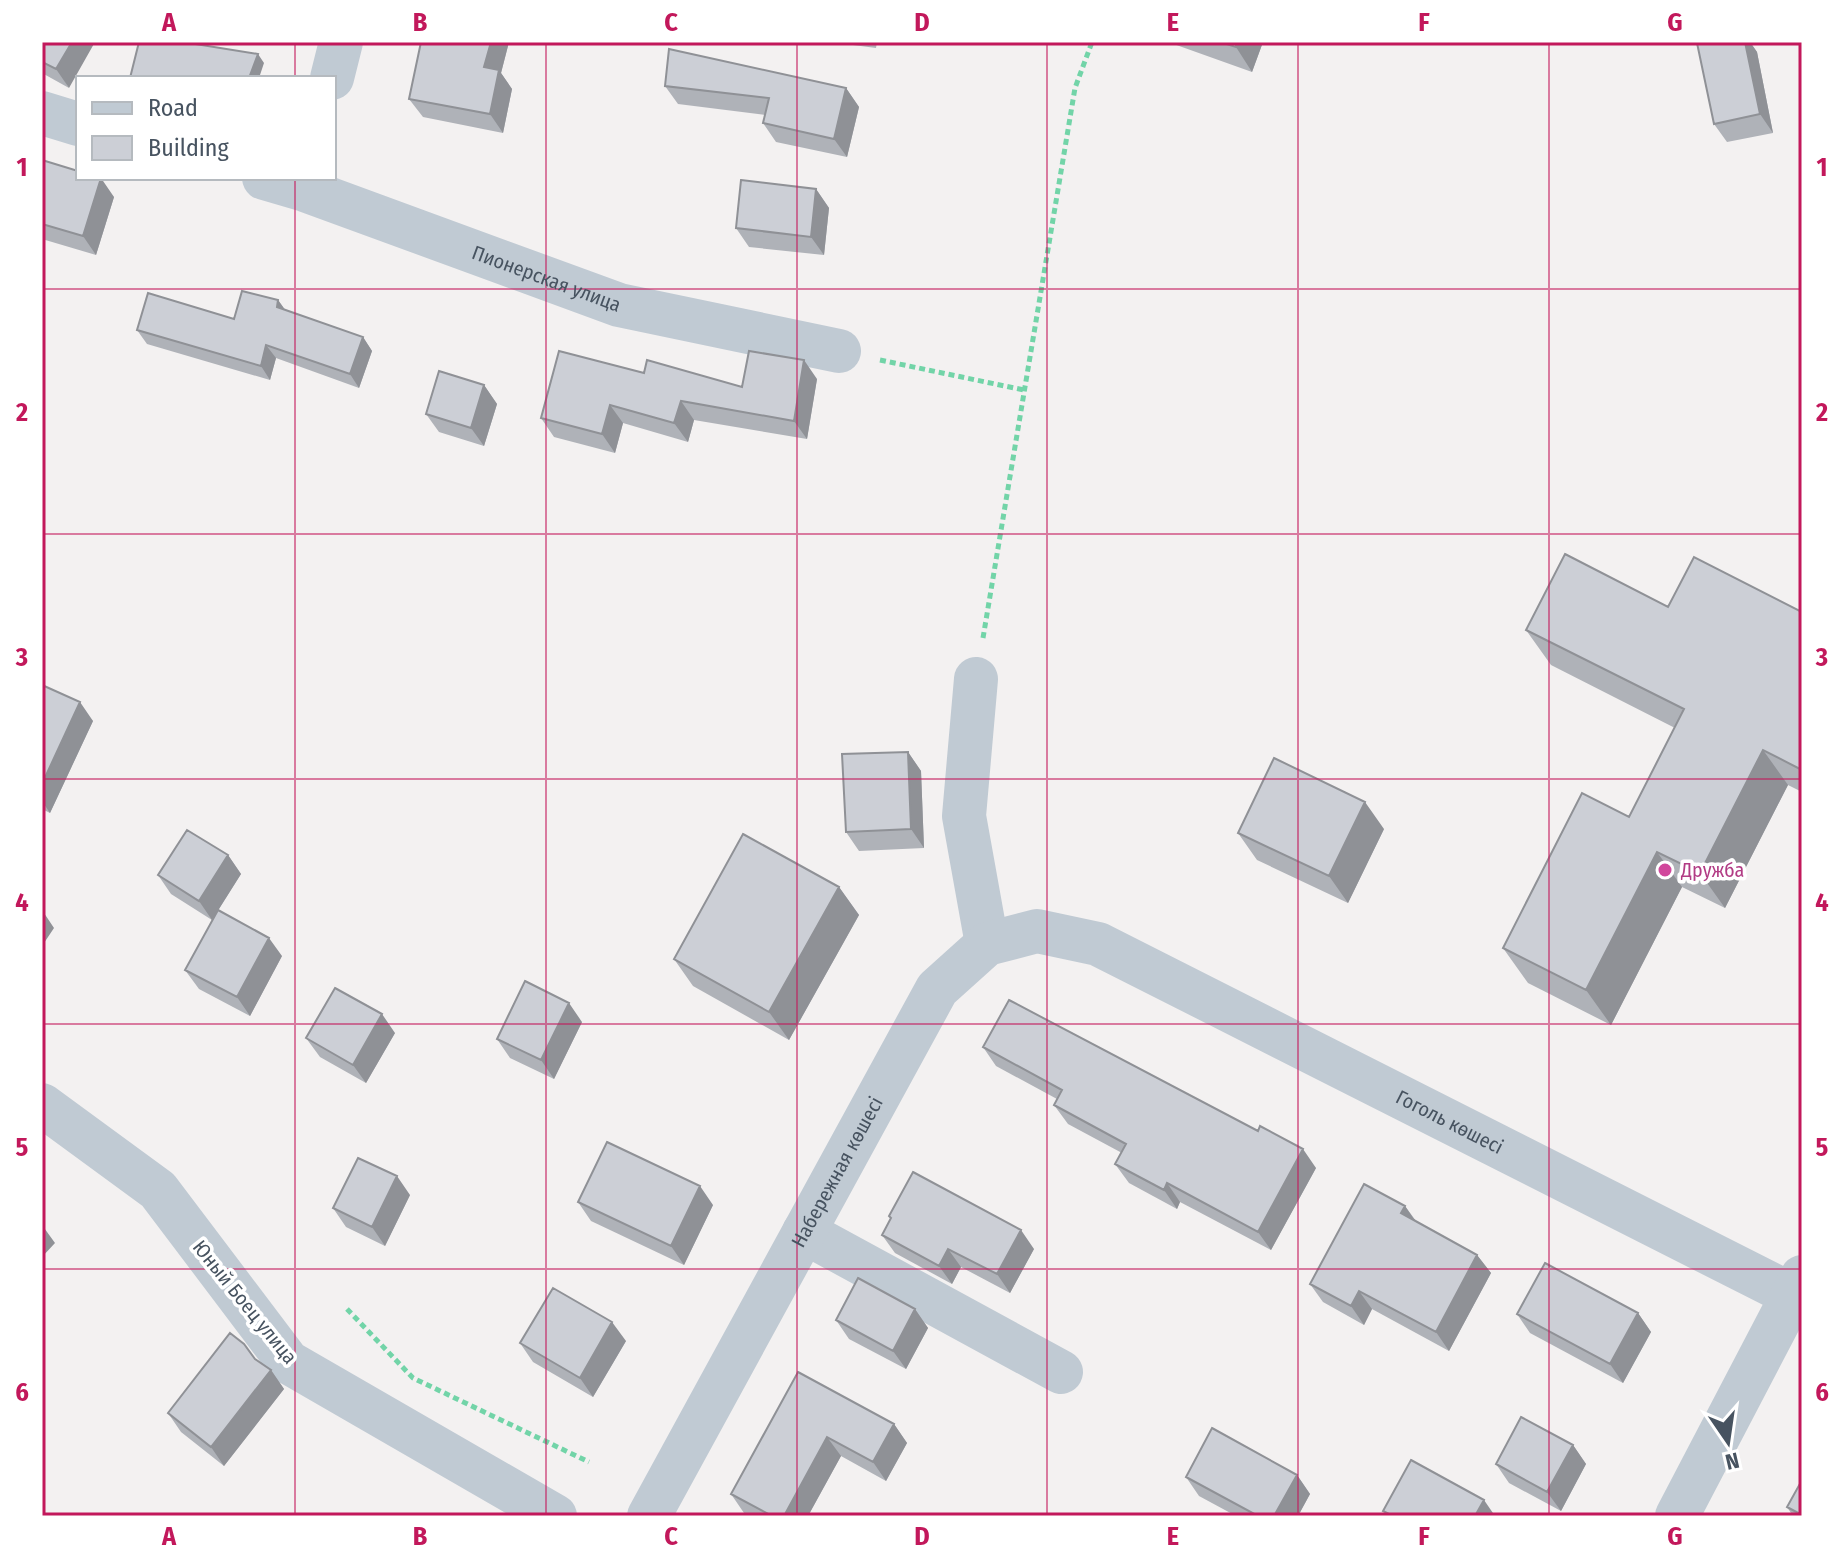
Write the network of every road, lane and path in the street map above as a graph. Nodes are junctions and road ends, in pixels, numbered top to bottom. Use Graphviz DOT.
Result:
graph roads {
  1 [pos="341,42"];
  2 [pos="1092,42"];
  3 [pos="332,76"];
  4 [pos="42,113"];
  5 [pos="76,123"];
  6 [pos="278,180"];
  7 [pos="306,184"];
  8 [pos="839,351"];
  9 [pos="1024,390"];
  10 [pos="976,679"];
  11 [pos="987,944"];
  12 [pos="1098,944"];
  13 [pos="42,1105"];
  14 [pos="804,1232"];
  15 [pos="1799,1291"];
  16 [pos="347,1309"];
  17 [pos="1061,1372"];
  18 [pos="589,1462"];
  19 [pos="555,1516"];
  20 [pos="649,1516"];
  21 [pos="1677,1516"];
  1 -- 3 [label="street"];
  2 -- 9 [label="path"];
  4 -- 5 [label="street"];
  6 -- 7 [label="street, Пионерская улица"];
  7 -- 8 [label="street, Пионерская улица"];
  8 -- 9 [label="path"];
  9 -- 10 [label="path"];
  10 -- 11 [label="street"];
  11 -- 12 [label="street, Набережная көшесі"];
  11 -- 14 [label="street, Набережная көшесі"];
  12 -- 15 [label="street, Гоголь көшесі"];
  13 -- 19 [label="street, Юный Боец улица"];
  14 -- 17 [label="street"];
  14 -- 20 [label="street, Набережная көшесі"];
  15 -- 21 [label="street"];
  16 -- 18 [label="path"];
}
